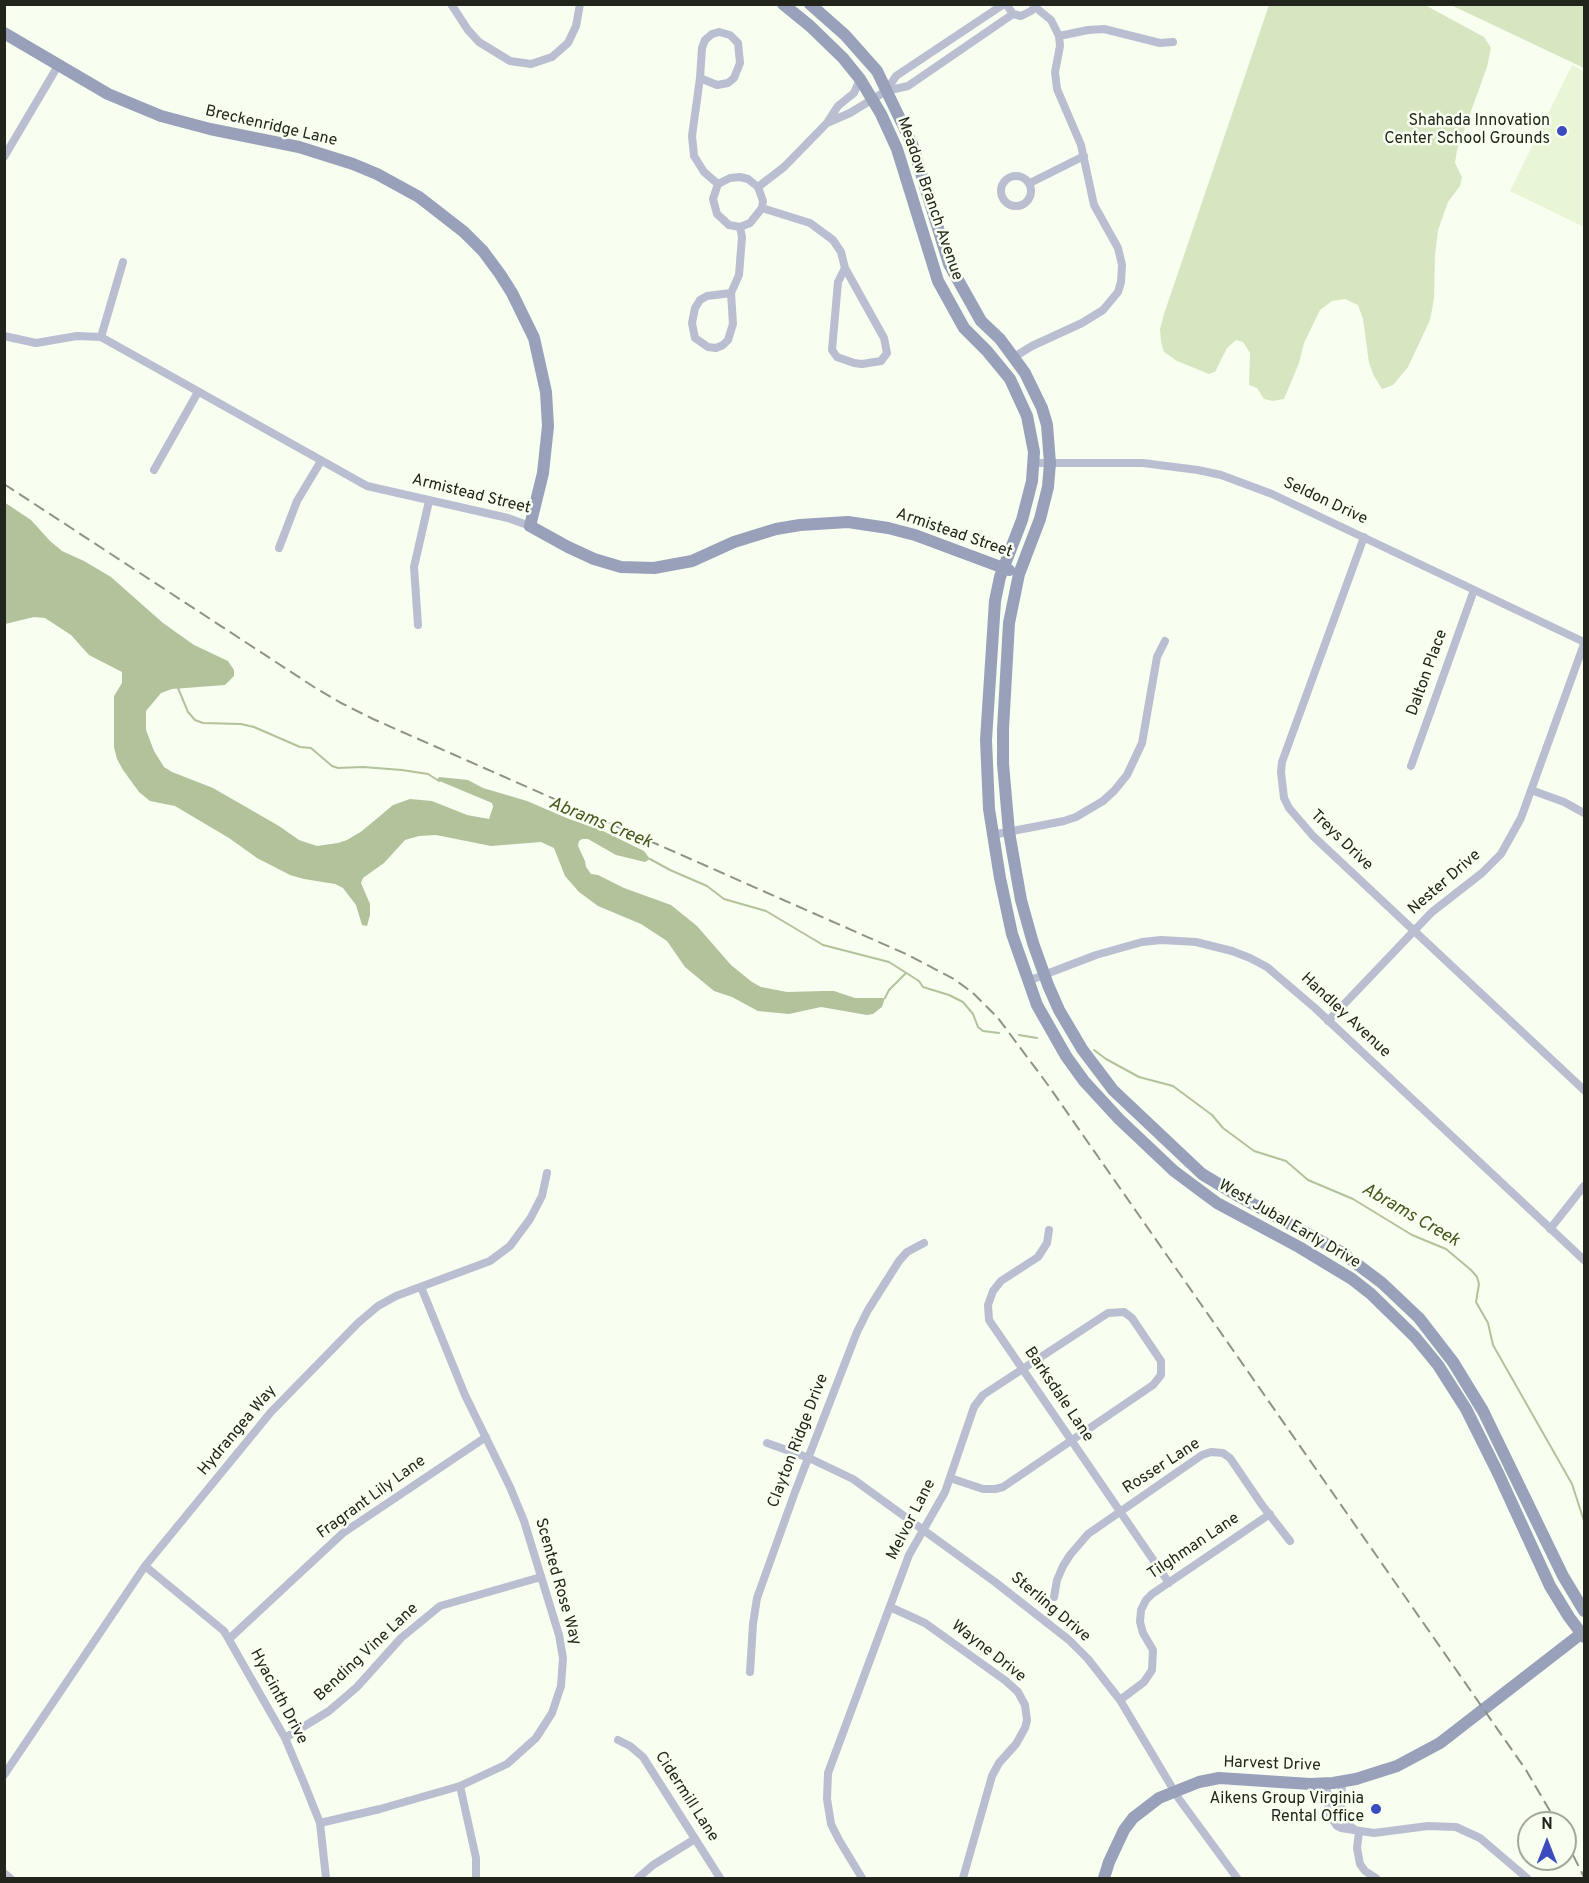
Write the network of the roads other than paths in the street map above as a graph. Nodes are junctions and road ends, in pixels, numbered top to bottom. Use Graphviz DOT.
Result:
graph roads {
  1 [pos="451,4"];
  2 [pos="580,4"];
  3 [pos="783,4"];
  4 [pos="810,4"];
  5 [pos="1005,4"];
  6 [pos="1035,6"];
  7 [pos="1013,14"];
  8 [pos="4,33"];
  9 [pos="1059,36"];
  10 [pos="1173,42"];
  11 [pos="59,64"];
  12 [pos="700,78"];
  13 [pos="860,79"];
  14 [pos="886,91"];
  15 [pos="872,100"];
  16 [pos="827,123"];
  17 [pos="1084,156"];
  18 [pos="4,157"];
  19 [pos="1030,183"];
  20 [pos="718,184"];
  21 [pos="758,188"];
  22 [pos="762,208"];
  23 [pos="740,227"];
  24 [pos="123,262"];
  25 [pos="845,268"];
  26 [pos="731,293"];
  27 [pos="4,336"];
  28 [pos="101,337"];
  29 [pos="1014,357"];
  30 [pos="198,392"];
  31 [pos="321,461"];
  32 [pos="1034,463"];
  33 [pos="1050,463"];
  34 [pos="154,470"];
  35 [pos="429,501"];
  36 [pos="530,526"];
  37 [pos="1364,537"];
  38 [pos="279,548"];
  39 [pos="1003,568"];
  40 [pos="1019,574"];
  41 [pos="1474,590"];
  42 [pos="418,625"];
  43 [pos="1165,641"];
  44 [pos="1584,643"];
  45 [pos="1411,766"];
  46 [pos="1531,790"];
  47 [pos="1584,813"];
  48 [pos="1009,832"];
  49 [pos="992,835"];
  50 [pos="1414,930"];
  51 [pos="1044,974"];
  52 [pos="1028,981"];
  53 [pos="1328,1021"];
  54 [pos="1584,1090"];
  55 [pos="547,1173"];
  56 [pos="1584,1186"];
  57 [pos="1550,1229"];
  58 [pos="1049,1230"];
  59 [pos="924,1243"];
  60 [pos="1584,1260"];
  61 [pos="421,1287"];
  62 [pos="1022,1370"];
  63 [pos="486,1437"];
  64 [pos="1070,1441"];
  65 [pos="767,1443"];
  66 [pos="808,1458"];
  67 [pos="950,1478"];
  68 [pos="1121,1511"];
  69 [pos="1270,1514"];
  70 [pos="924,1530"];
  71 [pos="1290,1541"];
  72 [pos="145,1566"];
  73 [pos="541,1577"];
  74 [pos="1169,1583"];
  75 [pos="1054,1597"];
  76 [pos="890,1606"];
  77 [pos="1584,1611"];
  78 [pos="1584,1634"];
  79 [pos="229,1639"];
  80 [pos="750,1672"];
  81 [pos="1120,1700"];
  82 [pos="285,1738"];
  83 [pos="618,1740"];
  84 [pos="4,1775"];
  85 [pos="1342,1782"];
  86 [pos="1326,1783"];
  87 [pos="460,1786"];
  88 [pos="1174,1791"];
  89 [pos="320,1823"];
  90 [pos="1359,1832"];
  91 [pos="695,1839"];
  92 [pos="4,1873"];
  93 [pos="10,1878"];
  94 [pos="326,1878"];
  95 [pos="477,1878"];
  96 [pos="638,1878"];
  97 [pos="720,1878"];
  98 [pos="862,1878"];
  99 [pos="963,1878"];
  100 [pos="1104,1878"];
  101 [pos="1237,1878"];
  102 [pos="1376,1878"];
  103 [pos="1527,1878"];
  1 -- 2 [label="street"];
  3 -- 13 [label="main road, Meadow Branch Avenue"];
  4 -- 14 [label="main road, Meadow Branch Avenue"];
  5 -- 7 [label="street"];
  5 -- 14 [label="street"];
  6 -- 7 [label="street"];
  6 -- 9 [label="street"];
  7 -- 14 [label="street"];
  8 -- 11 [label="main road, Breckenridge Lane"];
  9 -- 10 [label="street"];
  9 -- 17 [label="street"];
  11 -- 18 [label="street"];
  11 -- 36 [label="main road, Breckenridge Lane"];
  12 -- 12 [label="street"];
  12 -- 20 [label="street"];
  13 -- 15 [label="main road, Meadow Branch Avenue"];
  13 -- 16 [label="street"];
  14 -- 15 [label="street"];
  14 -- 29 [label="main road, Meadow Branch Avenue"];
  15 -- 16 [label="street"];
  15 -- 32 [label="main road, Meadow Branch Avenue"];
  16 -- 21 [label="street"];
  17 -- 19 [label="street"];
  17 -- 29 [label="street"];
  20 -- 21 [label="street"];
  20 -- 23 [label="street"];
  21 -- 22 [label="street"];
  22 -- 23 [label="street"];
  22 -- 25 [label="street"];
  23 -- 26 [label="street"];
  24 -- 28 [label="street"];
  25 -- 25 [label="street"];
  26 -- 26 [label="street"];
  27 -- 28 [label="street, Armistead Street"];
  28 -- 30 [label="street, Armistead Street"];
  29 -- 33 [label="main road, Meadow Branch Avenue"];
  30 -- 31 [label="street, Armistead Street"];
  30 -- 34 [label="street"];
  31 -- 35 [label="street, Armistead Street"];
  31 -- 38 [label="street"];
  32 -- 33 [label="street, Seldon Drive"];
  32 -- 39 [label="main road, Meadow Branch Avenue"];
  33 -- 37 [label="street, Seldon Drive"];
  33 -- 40 [label="main road, Meadow Branch Avenue"];
  35 -- 36 [label="street, Armistead Street"];
  35 -- 42 [label="street"];
  36 -- 39 [label="main road, Armistead Street"];
  37 -- 41 [label="street, Seldon Drive"];
  37 -- 50 [label="street, Treys Drive"];
  39 -- 40 [label="main road, Armistead Street"];
  39 -- 49 [label="main road, Meadow Branch Avenue"];
  40 -- 48 [label="main road, Meadow Branch Avenue"];
  41 -- 44 [label="street, Seldon Drive"];
  41 -- 45 [label="street, Dalton Place"];
  43 -- 48 [label="street"];
  44 -- 46 [label="street, Nester Drive"];
  46 -- 47 [label="street"];
  46 -- 50 [label="street, Nester Drive"];
  48 -- 49 [label="street"];
  48 -- 51 [label="main road, Meadow Branch Avenue"];
  49 -- 52 [label="main road, Meadow Branch Avenue"];
  50 -- 53 [label="street, Nester Drive"];
  50 -- 54 [label="street, Treys Drive"];
  51 -- 52 [label="street, Handley Avenue"];
  51 -- 53 [label="street, Handley Avenue"];
  51 -- 77 [label="main road, West Jubal Early Drive"];
  52 -- 78 [label="main road, West Jubal Early Drive"];
  53 -- 57 [label="street, Handley Avenue"];
  55 -- 61 [label="street, Hydrangea Way"];
  56 -- 57 [label="street"];
  57 -- 60 [label="street, Handley Avenue"];
  58 -- 62 [label="street, Barksdale Lane"];
  59 -- 66 [label="street, Clayton Ridge Drive"];
  61 -- 63 [label="street, Scented Rose Way"];
  61 -- 72 [label="street, Hydrangea Way"];
  62 -- 64 [label="street, Barksdale Lane"];
  62 -- 64 [label="street, Melvor Lane"];
  62 -- 67 [label="street, Melvor Lane"];
  63 -- 73 [label="street, Scented Rose Way"];
  63 -- 79 [label="street, Fragrant Lily Lane"];
  64 -- 67 [label="street, Melvor Lane"];
  64 -- 68 [label="street, Barksdale Lane"];
  65 -- 66 [label="street, Sterling Drive"];
  66 -- 70 [label="street, Sterling Drive"];
  66 -- 80 [label="street, Clayton Ridge Drive"];
  67 -- 70 [label="street, Melvor Lane"];
  68 -- 69 [label="street, Rosser Lane"];
  68 -- 74 [label="street, Barksdale Lane"];
  68 -- 75 [label="street, Rosser Lane"];
  69 -- 71 [label="street, Rosser Lane"];
  69 -- 74 [label="street, Tilghman Lane"];
  70 -- 76 [label="street, Melvor Lane"];
  70 -- 81 [label="street, Sterling Drive"];
  72 -- 79 [label="street, Hyacinth Drive"];
  72 -- 84 [label="street, Hydrangea Way"];
  73 -- 82 [label="street, Bending Vine Lane"];
  73 -- 87 [label="street, Scented Rose Way"];
  74 -- 81 [label="street, Tilghman Lane"];
  76 -- 98 [label="street, Melvor Lane"];
  76 -- 99 [label="street, Wayne Drive"];
  78 -- 85 [label="main road, Harvest Drive"];
  79 -- 82 [label="street, Hyacinth Drive"];
  81 -- 88 [label="street, Sterling Drive"];
  82 -- 89 [label="street, Hyacinth Drive"];
  83 -- 91 [label="street, Cidermill Lane"];
  85 -- 86 [label="main road, Harvest Drive"];
  85 -- 90 [label="street"];
  86 -- 88 [label="main road, Harvest Drive"];
  86 -- 90 [label="street"];
  87 -- 89 [label="street, Scented Rose Way"];
  87 -- 95 [label="street"];
  88 -- 100 [label="main road, Harvest Drive"];
  88 -- 101 [label="street, Sterling Drive"];
  89 -- 94 [label="street, Hyacinth Drive"];
  90 -- 102 [label="street"];
  90 -- 103 [label="street"];
  91 -- 96 [label="street"];
  91 -- 97 [label="street, Cidermill Lane"];
  92 -- 93 [label="street"];
}
